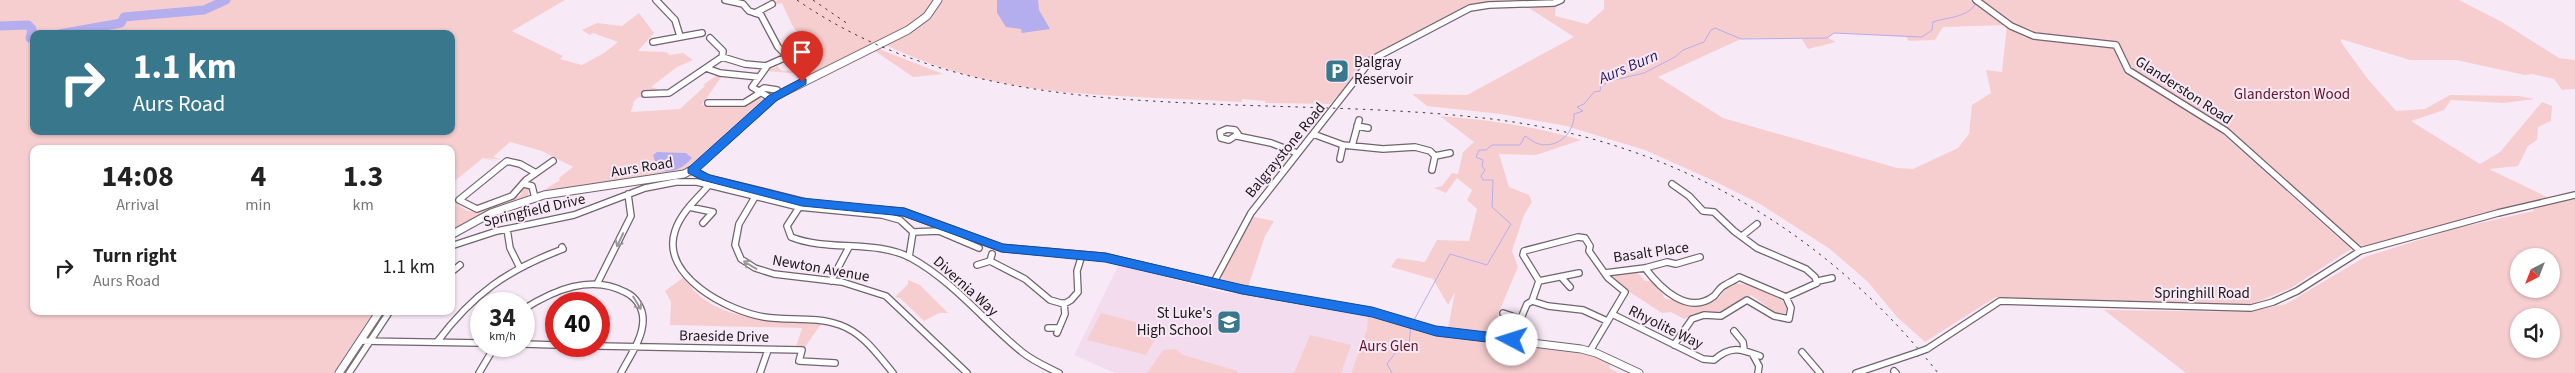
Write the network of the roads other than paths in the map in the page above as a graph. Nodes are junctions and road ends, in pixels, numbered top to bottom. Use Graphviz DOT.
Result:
graph roads {
  1 [pos="656,0"];
  2 [pos="725,0"];
  3 [pos="938,0"];
  4 [pos="1561,0"];
  5 [pos="1976,0"];
  6 [pos="772,4"];
  7 [pos="755,13"];
  8 [pos="702,33"];
  9 [pos="680,36"];
  10 [pos="710,38"];
  11 [pos="653,42"];
  12 [pos="722,57"];
  13 [pos="785,57"];
  14 [pos="707,65"];
  15 [pos="793,65"];
  16 [pos="767,66"];
  17 [pos="760,77"];
  18 [pos="777,90"];
  19 [pos="672,92"];
  20 [pos="759,93"];
  21 [pos="644,94"];
  22 [pos="678,94"];
  23 [pos="772,99"];
  24 [pos="708,103"];
  25 [pos="1359,120"];
  26 [pos="1357,126"];
  27 [pos="1368,128"];
  28 [pos="1313,134"];
  29 [pos="1237,136"];
  30 [pos="1343,145"];
  31 [pos="1352,146"];
  32 [pos="1297,153"];
  33 [pos="1450,153"];
  34 [pos="1435,156"];
  35 [pos="1340,159"];
  36 [pos="553,161"];
  37 [pos="692,170"];
  38 [pos="1432,170"];
  39 [pos="536,173"];
  40 [pos="524,184"];
  41 [pos="1672,184"];
  42 [pos="709,185"];
  43 [pos="628,194"];
  44 [pos="2575,195"];
  45 [pos="755,197"];
  46 [pos="534,198"];
  47 [pos="801,205"];
  48 [pos="689,207"];
  49 [pos="703,222"];
  50 [pos="1757,224"];
  51 [pos="507,229"];
  52 [pos="912,232"];
  53 [pos="455,233"];
  54 [pos="1742,236"];
  55 [pos="455,245"];
  56 [pos="562,246"];
  57 [pos="850,247"];
  58 [pos="979,248"];
  59 [pos="2360,251"];
  60 [pos="992,254"];
  61 [pos="1082,255"];
  62 [pos="909,257"];
  63 [pos="1700,257"];
  64 [pos="990,261"];
  65 [pos="976,265"];
  66 [pos="520,266"];
  67 [pos="1645,268"];
  68 [pos="1579,272"];
  69 [pos="1605,273"];
  70 [pos="1562,278"];
  71 [pos="1832,278"];
  72 [pos="831,281"];
  73 [pos="1539,281"];
  74 [pos="1818,281"];
  75 [pos="1214,282"];
  76 [pos="597,284"];
  77 [pos="1570,287"];
  78 [pos="1786,297"];
  79 [pos="1532,301"];
  80 [pos="535,303"];
  81 [pos="1064,303"];
  82 [pos="1503,313"];
  83 [pos="1612,314"];
  84 [pos="377,315"];
  85 [pos="387,315"];
  86 [pos="1521,319"];
  87 [pos="1607,321"];
  88 [pos="1048,328"];
  89 [pos="1734,331"];
  90 [pos="1515,332"];
  91 [pos="360,341"];
  92 [pos="370,341"];
  93 [pos="437,342"];
  94 [pos="470,343"];
  95 [pos="1674,345"];
  96 [pos="610,346"];
  97 [pos="634,347"];
  98 [pos="1744,349"];
  99 [pos="768,350"];
  100 [pos="1590,351"];
  101 [pos="1802,352"];
  102 [pos="488,357"];
  103 [pos="835,363"];
  104 [pos="339,373"];
  105 [pos="349,373"];
  106 [pos="479,373"];
  107 [pos="621,373"];
  108 [pos="760,373"];
  109 [pos="893,373"];
  110 [pos="967,373"];
  111 [pos="1059,373"];
  112 [pos="1639,373"];
  113 [pos="1758,373"];
  114 [pos="1820,373"];
  115 [pos="1856,373"];
  1 -- 9 [label="street"];
  2 -- 7 [label="street"];
  3 -- 23 [label="street, Aurs Road"];
  4 -- 28 [label="street, Balgraystone Road"];
  5 -- 59 [label="street, Glanderston Road"];
  6 -- 7 [label="street"];
  7 -- 13 [label="street"];
  8 -- 9 [label="street"];
  9 -- 11 [label="street"];
  10 -- 12 [label="street"];
  12 -- 14 [label="street"];
  12 -- 16 [label="street"];
  13 -- 15 [label="street"];
  13 -- 16 [label="street"];
  14 -- 17 [label="street"];
  14 -- 19 [label="street"];
  16 -- 17 [label="street"];
  17 -- 20 [label="street"];
  18 -- 20 [label="street"];
  19 -- 21 [label="street"];
  19 -- 22 [label="street"];
  20 -- 23 [label="street"];
  20 -- 24 [label="street"];
  23 -- 37 [label="street, Aurs Road"];
  25 -- 26 [label="street"];
  26 -- 27 [label="street"];
  26 -- 31 [label="street"];
  28 -- 30 [label="street"];
  28 -- 32 [label="street, Balgraystone Road"];
  29 -- 29 [label="street"];
  29 -- 32 [label="street"];
  30 -- 31 [label="street"];
  30 -- 35 [label="street"];
  31 -- 34 [label="street"];
  32 -- 75 [label="street, Balgraystone Road"];
  33 -- 34 [label="street"];
  34 -- 38 [label="street"];
  36 -- 39 [label="street"];
  37 -- 46 [label="street, Aurs Road"];
  37 -- 47 [label="street"];
  39 -- 40 [label="street"];
  39 -- 40 [label="street"];
  40 -- 46 [label="street"];
  41 -- 54 [label="street"];
  42 -- 43 [label="street, Springfield Drive"];
  42 -- 45 [label="street, Springfield Drive"];
  42 -- 48 [label="street"];
  43 -- 51 [label="street, Springfield Drive"];
  43 -- 76 [label="street, one-way"];
  44 -- 59 [label="street, Springhill Road"];
  45 -- 47 [label="street, Springfield Drive"];
  72 -- 45 [label="street, Newton Avenue, one-way"];
  46 -- 53 [label="street, Aurs Road"];
  47 -- 52 [label="street, Springfield Drive"];
  47 -- 57 [label="street, Divernia Way"];
  47 -- 61 [label="street"];
  48 -- 49 [label="street"];
  48 -- 109 [label="street"];
  50 -- 54 [label="street"];
  51 -- 55 [label="street, Springfield Drive"];
  51 -- 66 [label="street"];
  52 -- 58 [label="street"];
  52 -- 62 [label="street"];
  54 -- 74 [label="street"];
  56 -- 66 [label="street"];
  57 -- 62 [label="street, Divernia Way"];
  57 -- 72 [label="street"];
  59 -- 115 [label="street, Springhill Road, bridge"];
  60 -- 64 [label="street"];
  61 -- 75 [label="street"];
  61 -- 81 [label="street"];
  62 -- 111 [label="street, Divernia Way"];
  63 -- 67 [label="street, Basalt Place"];
  64 -- 65 [label="street"];
  64 -- 81 [label="street"];
  66 -- 93 [label="street"];
  67 -- 69 [label="street, Basalt Place"];
  67 -- 78 [label="street"];
  68 -- 70 [label="street"];
  69 -- 73 [label="street"];
  69 -- 83 [label="street"];
  70 -- 73 [label="street"];
  70 -- 77 [label="street"];
  71 -- 74 [label="street"];
  72 -- 110 [label="street, Newton Avenue"];
  73 -- 79 [label="street"];
  74 -- 78 [label="street"];
  75 -- 100 [label="street"];
  76 -- 80 [label="street"];
  76 -- 97 [label="street, one-way"];
  78 -- 95 [label="street"];
  79 -- 86 [label="street"];
  79 -- 87 [label="street"];
  81 -- 88 [label="street"];
  82 -- 86 [label="street"];
  83 -- 87 [label="street"];
  83 -- 95 [label="street, Rhyolite Way"];
  84 -- 91 [label="street"];
  85 -- 92 [label="street"];
  86 -- 90 [label="street"];
  87 -- 100 [label="street"];
  89 -- 98 [label="street"];
  91 -- 92 [label="street"];
  91 -- 104 [label="street"];
  92 -- 93 [label="street"];
  92 -- 105 [label="street"];
  93 -- 94 [label="street"];
  95 -- 98 [label="street, Rhyolite Way"];
  96 -- 97 [label="street, Braeside Drive"];
  97 -- 99 [label="street, Braeside Drive"];
  97 -- 107 [label="street"];
  98 -- 113 [label="street"];
  99 -- 103 [label="street, Braeside Drive"];
  99 -- 108 [label="street"];
  100 -- 112 [label="street"];
  101 -- 114 [label="street"];
  102 -- 106 [label="street"];
}
